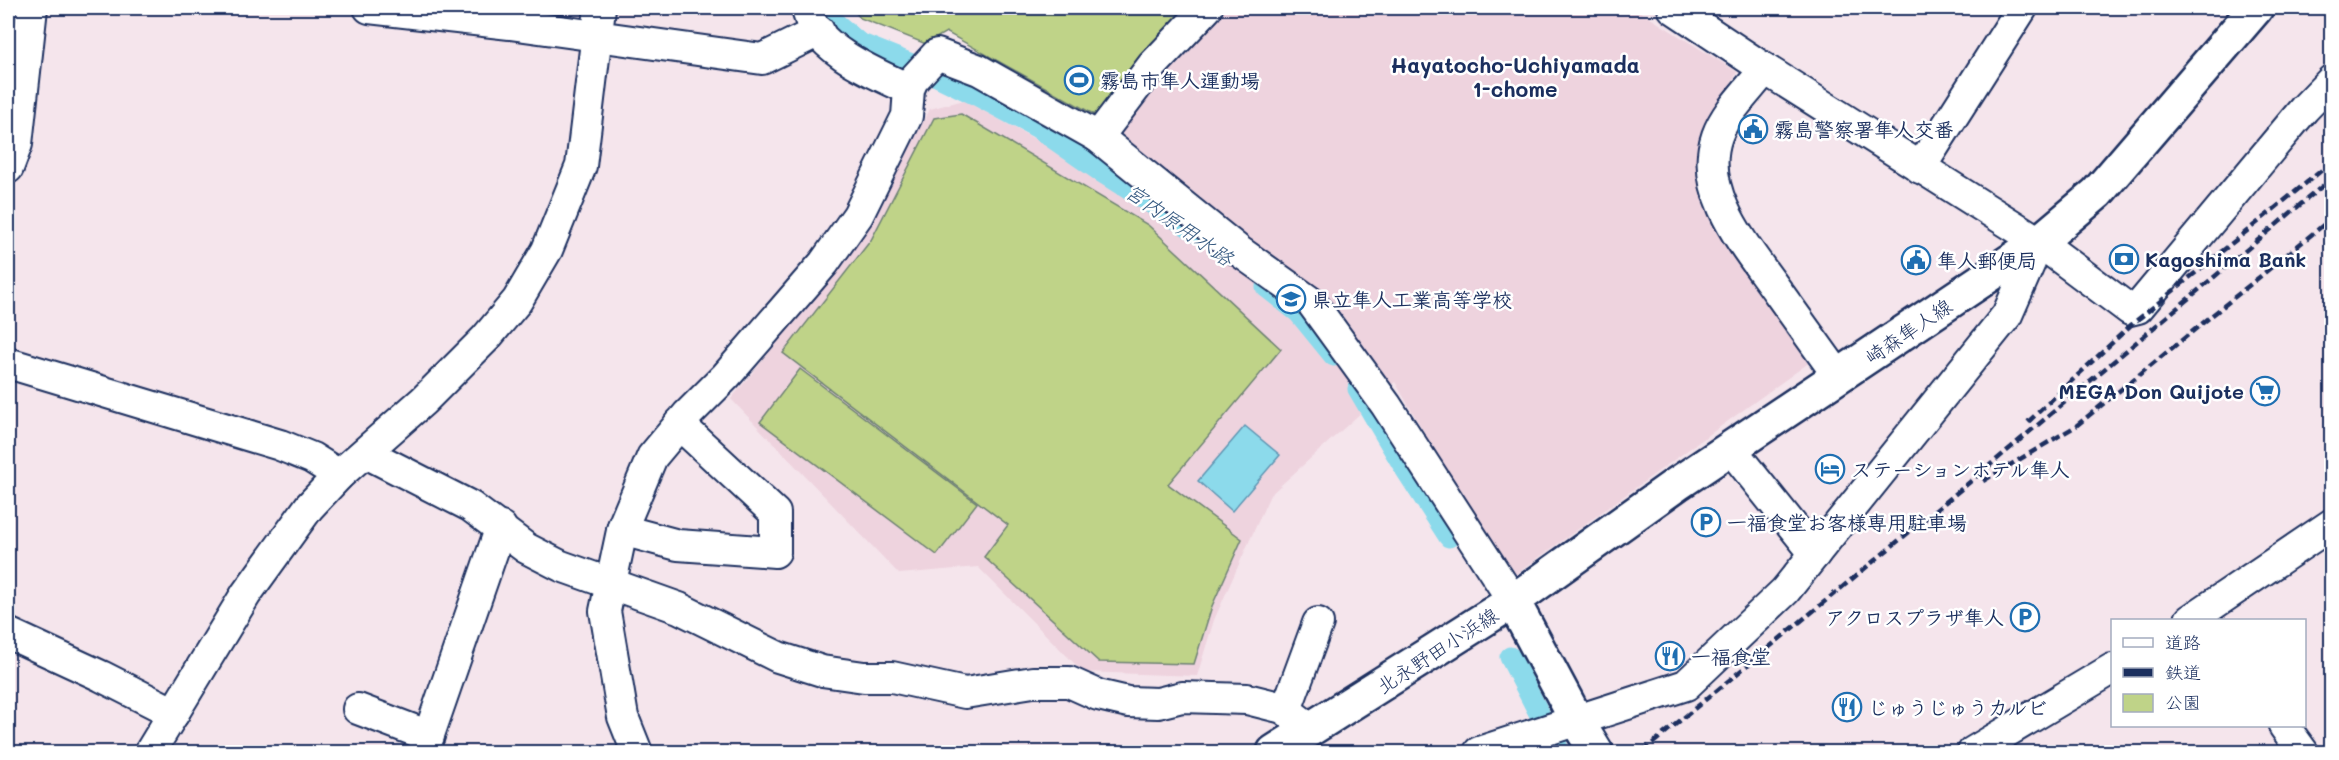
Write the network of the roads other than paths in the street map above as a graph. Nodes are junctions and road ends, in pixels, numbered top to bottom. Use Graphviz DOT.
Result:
graph roads {
  1 [pos="32,8"];
  2 [pos="369,8"];
  3 [pos="600,8"];
  4 [pos="1207,8"];
  5 [pos="1674,8"];
  6 [pos="2022,8"];
  7 [pos="2256,8"];
  8 [pos="813,19"];
  9 [pos="598,38"];
  10 [pos="1765,69"];
  11 [pos="2331,80"];
  12 [pos="909,89"];
  13 [pos="1098,138"];
  14 [pos="8,168"];
  15 [pos="1920,168"];
  16 [pos="2039,242"];
  17 [pos="8,363"];
  18 [pos="1839,377"];
  19 [pos="679,424"];
  20 [pos="1731,449"];
  21 [pos="366,453"];
  22 [pos="339,475"];
  23 [pos="2331,524"];
  24 [pos="501,527"];
  25 [pos="622,530"];
  26 [pos="1815,554"];
  27 [pos="610,584"];
  28 [pos="1513,601"];
  29 [pos="2205,616"];
  30 [pos="1318,622"];
  31 [pos="8,633"];
  32 [pos="2111,670"];
  33 [pos="358,709"];
  34 [pos="174,713"];
  35 [pos="1298,720"];
  36 [pos="1577,722"];
  37 [pos="426,744"];
  38 [pos="150,753"];
  39 [pos="637,753"];
  40 [pos="1274,753"];
  41 [pos="1479,753"];
  42 [pos="1596,753"];
  43 [pos="1972,753"];
  1 -- 14 [label="street"];
  2 -- 9 [label="street"];
  3 -- 9 [label="street"];
  4 -- 13 [label="street"];
  5 -- 10 [label="street"];
  6 -- 15 [label="street"];
  7 -- 16 [label="main road, 崎森隼人線"];
  8 -- 9 [label="street"];
  8 -- 12 [label="street"];
  9 -- 21 [label="street"];
  10 -- 15 [label="street"];
  10 -- 18 [label="street"];
  11 -- 16 [label="street"];
  12 -- 13 [label="street"];
  12 -- 19 [label="street"];
  13 -- 28 [label="street"];
  15 -- 16 [label="street"];
  16 -- 18 [label="main road, 崎森隼人線"];
  16 -- 26 [label="street"];
  17 -- 22 [label="street"];
  18 -- 20 [label="main road, 崎森隼人線"];
  19 -- 25 [label="street"];
  19 -- 25 [label="street"];
  20 -- 26 [label="street"];
  20 -- 28 [label="main road, 崎森隼人線"];
  21 -- 22 [label="street"];
  21 -- 24 [label="street"];
  22 -- 34 [label="street"];
  23 -- 29 [label="street"];
  24 -- 27 [label="street"];
  24 -- 37 [label="street"];
  25 -- 27 [label="street"];
  26 -- 36 [label="street"];
  27 -- 35 [label="street"];
  27 -- 39 [label="street"];
  28 -- 35 [label="main road, 北永野田小浜線"];
  28 -- 36 [label="main road, 北永野田小浜線"];
  30 -- 35 [label="street"];
  31 -- 34 [label="street"];
  32 -- 43 [label="street"];
  33 -- 37 [label="street"];
  34 -- 38 [label="street"];
  35 -- 40 [label="main road, 北永野田小浜線"];
  36 -- 41 [label="street"];
  36 -- 42 [label="main road, 北永野田小浜線"];
}
